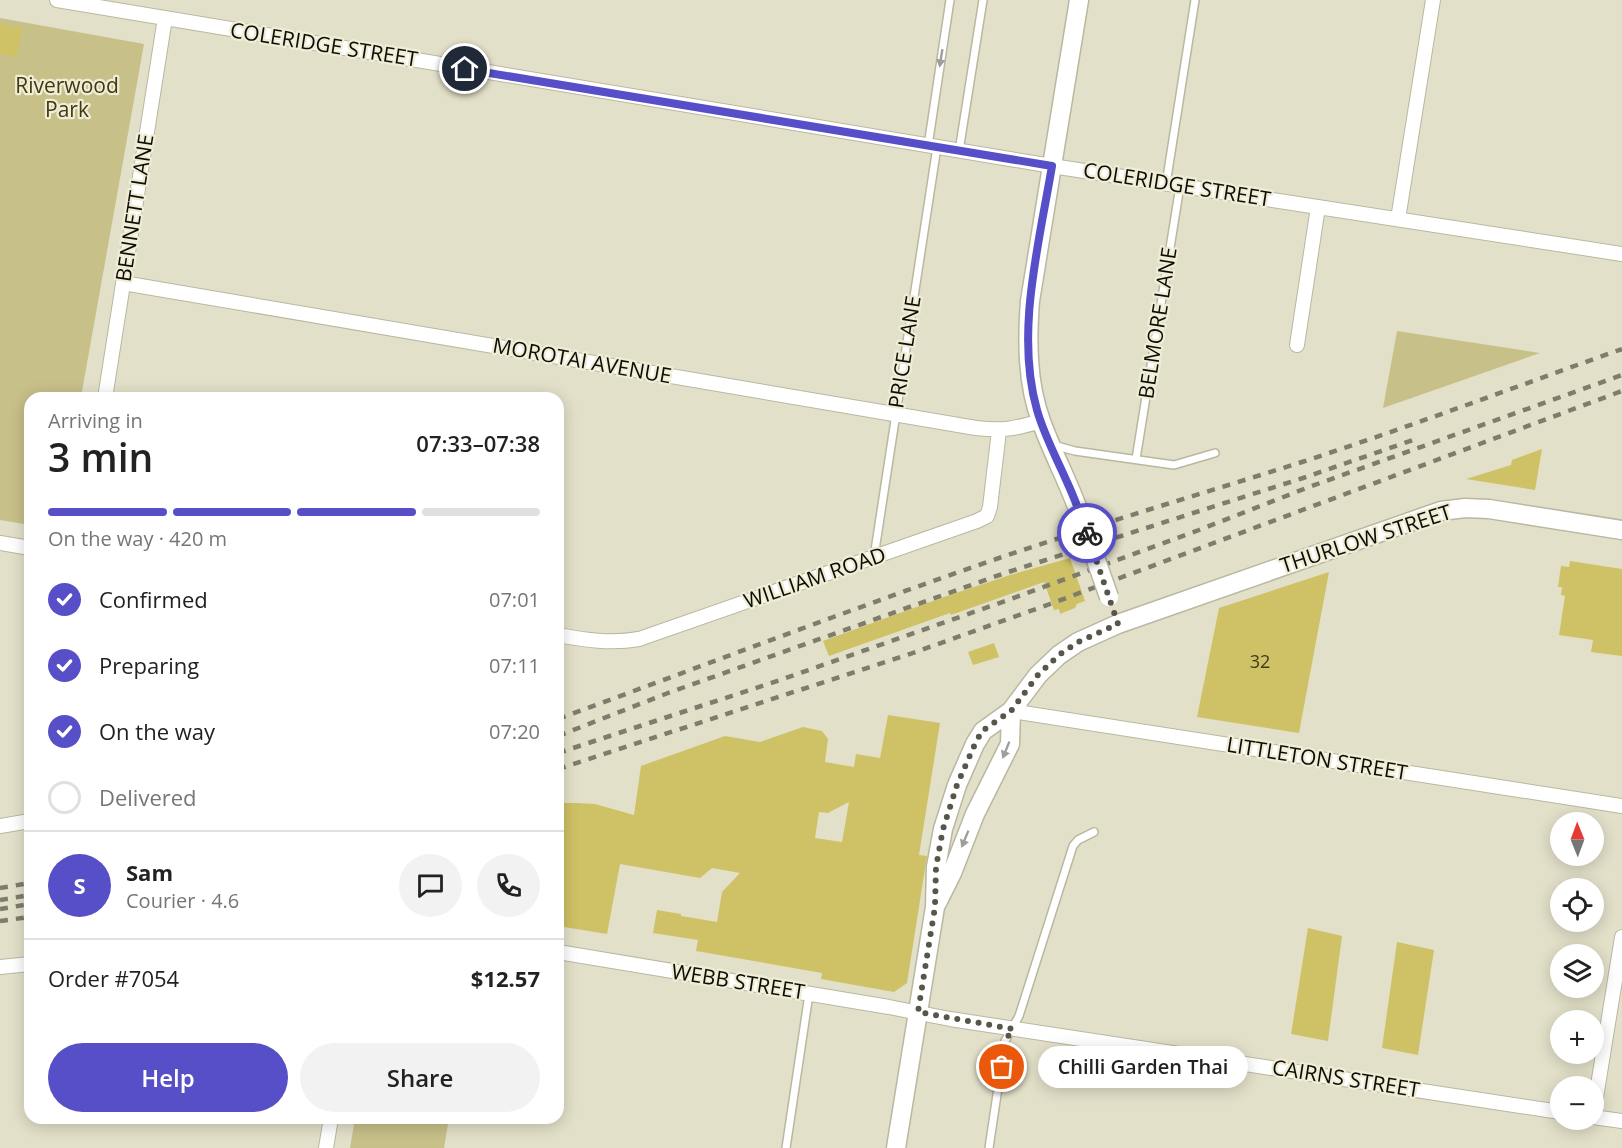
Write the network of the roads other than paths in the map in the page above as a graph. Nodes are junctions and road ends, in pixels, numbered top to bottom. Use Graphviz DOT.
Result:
graph roads {
  1 [pos="57,0"];
  2 [pos="950,0"];
  3 [pos="983,0"];
  4 [pos="1079,0"];
  5 [pos="1195,0"];
  6 [pos="1433,0"];
  7 [pos="109,4"];
  8 [pos="165,18"];
  9 [pos="933,146"];
  10 [pos="959,151"];
  11 [pos="1052,166"];
  12 [pos="1166,184"];
  13 [pos="1180,186"];
  14 [pos="1317,207"];
  15 [pos="1398,219"];
  16 [pos="1622,254"];
  17 [pos="123,283"];
  18 [pos="1297,345"];
  19 [pos="106,392"];
  20 [pos="895,414"];
  21 [pos="1041,421"];
  22 [pos="999,431"];
  23 [pos="1051,445"];
  24 [pos="1215,453"];
  25 [pos="1136,459"];
  26 [pos="1622,530"];
  27 [pos="0,543"];
  28 [pos="24,547"];
  29 [pos="874,557"];
  30 [pos="1118,624"];
  31 [pos="564,637"];
  32 [pos="1011,711"];
  33 [pos="1622,806"];
  34 [pos="24,822"];
  35 [pos="0,826"];
  36 [pos="1094,832"];
  37 [pos="935,907"];
  38 [pos="1622,937"];
  39 [pos="564,953"];
  40 [pos="24,965"];
  41 [pos="0,967"];
  42 [pos="809,994"];
  43 [pos="918,1012"];
  44 [pos="1013,1029"];
  45 [pos="1600,1076"];
  46 [pos="1550,1110"];
  47 [pos="1604,1119"];
  48 [pos="1622,1121"];
  49 [pos="330,1124"];
  50 [pos="326,1148"];
  51 [pos="786,1148"];
  52 [pos="896,1148"];
  53 [pos="989,1148"];
  1 -- 7 [label="street, COLERIDGE STREET"];
  2 -- 9 [label="lane, PRICE LANE, one-way"];
  3 -- 10 [label="lane"];
  4 -- 11 [label="main road"];
  5 -- 12 [label="lane"];
  6 -- 15 [label="street"];
  7 -- 8 [label="street, COLERIDGE STREET"];
  8 -- 9 [label="street, COLERIDGE STREET"];
  8 -- 17 [label="street, BENNETT LANE"];
  9 -- 10 [label="street, COLERIDGE STREET"];
  9 -- 20 [label="lane, PRICE LANE"];
  10 -- 11 [label="street, COLERIDGE STREET"];
  11 -- 12 [label="street, COLERIDGE STREET"];
  11 -- 21 [label="main road"];
  12 -- 13 [label="street, COLERIDGE STREET"];
  13 -- 14 [label="street, COLERIDGE STREET"];
  13 -- 25 [label="lane, BELMORE LANE"];
  14 -- 15 [label="street, COLERIDGE STREET"];
  14 -- 18 [label="street"];
  15 -- 16 [label="street, COLERIDGE STREET"];
  17 -- 19 [label="street, BENNETT LANE"];
  17 -- 20 [label="street, MOROTAI AVENUE"];
  20 -- 22 [label="street, MOROTAI AVENUE"];
  20 -- 29 [label="lane, PRICE LANE"];
  21 -- 22 [label="street, MOROTAI AVENUE"];
  21 -- 23 [label="main road"];
  22 -- 29 [label="street, WILLIAM ROAD"];
  23 -- 25 [label="lane"];
  23 -- 30 [label="main road, bridge"];
  24 -- 25 [label="lane"];
  26 -- 30 [label="main road, THURLOW STREET"];
  27 -- 28 [label="street"];
  29 -- 31 [label="street, WILLIAM ROAD"];
  30 -- 32 [label="main road, THURLOW STREET"];
  32 -- 33 [label="street, LITTLETON STREET"];
  32 -- 37 [label="main road, one-way"];
  32 -- 37 [label="main road, THURLOW STREET"];
  34 -- 35 [label="street"];
  36 -- 44 [label="lane"];
  37 -- 43 [label="main road"];
  38 -- 45 [label="street"];
  39 -- 42 [label="street, WEBB STREET"];
  40 -- 41 [label="street"];
  42 -- 43 [label="street, WEBB STREET"];
  42 -- 51 [label="lane"];
  43 -- 44 [label="street, CAIRNS STREET"];
  43 -- 52 [label="main road"];
  44 -- 46 [label="street, CAIRNS STREET"];
  44 -- 53 [label="lane"];
  47 -- 48 [label="street"];
  49 -- 50 [label="street"];
}
